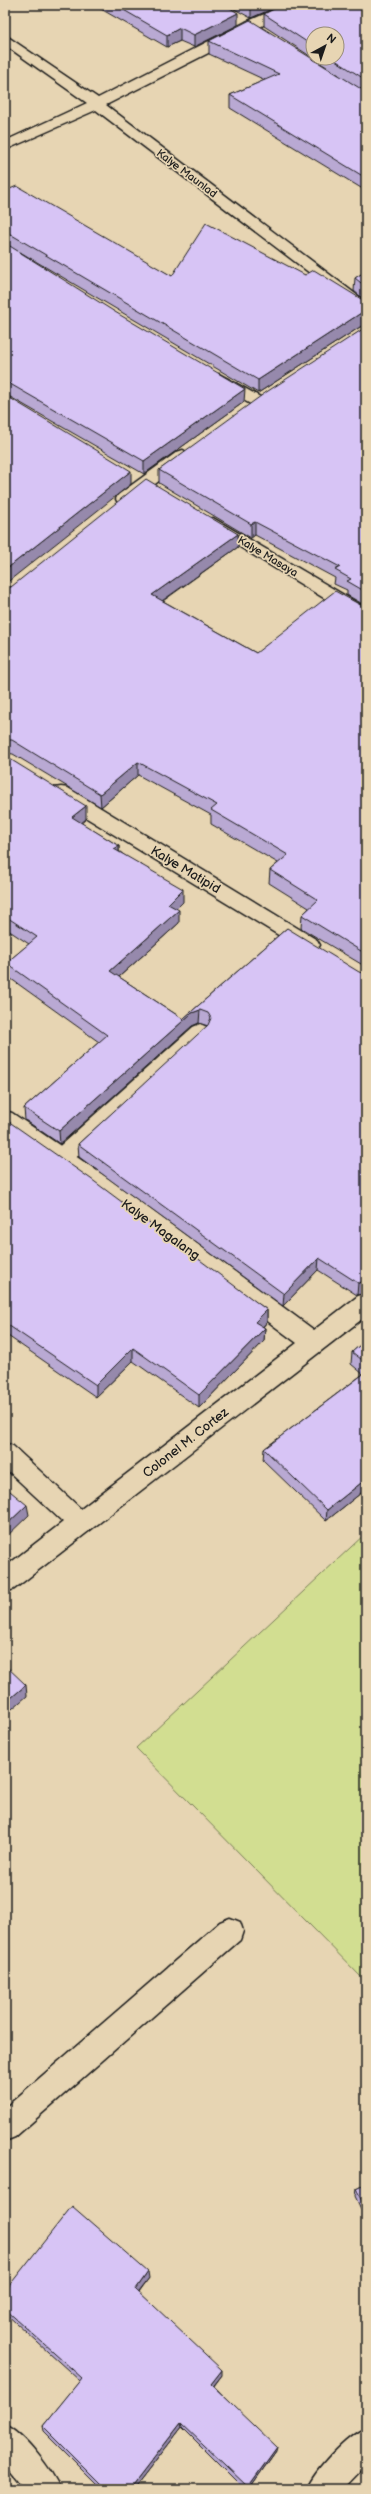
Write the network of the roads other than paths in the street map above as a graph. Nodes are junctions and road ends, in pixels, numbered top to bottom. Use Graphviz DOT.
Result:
graph roads {
  1 [pos="296,5"];
  2 [pos="239,18"];
  3 [pos="251,25"];
  4 [pos="264,33"];
  5 [pos="5,39"];
  6 [pos="97,104"];
  7 [pos="5,146"];
  8 [pos="366,309"];
  9 [pos="203,369"];
  10 [pos="258,402"];
  11 [pos="196,446"];
  12 [pos="109,512"];
  13 [pos="199,515"];
  14 [pos="366,616"];
  15 [pos="46,784"];
  16 [pos="325,954"];
  17 [pos="200,1032"];
  18 [pos="5,1119"];
  19 [pos="61,1158"];
  20 [pos="366,1303"];
  21 [pos="314,1343"];
  22 [pos="5,1453"];
  23 [pos="80,1523"];
  24 [pos="5,1581"];
  25 [pos="230,1931"];
  26 [pos="5,2127"];
  27 [pos="5,2440"];
  28 [pos="366,2443"];
  29 [pos="45,2489"];
  30 [pos="322,2489"];
  1 -- 3 [label="street"];
  2 -- 3 [label="street"];
  3 -- 4 [label="street"];
  3 -- 6 [label="street"];
  5 -- 6 [label="street, Kalye Maunlad"];
  6 -- 7 [label="street"];
  6 -- 8 [label="street, Kalye Maunlad"];
  9 -- 10 [label="street"];
  11 -- 12 [label="street"];
  13 -- 14 [label="street, Kalye Masaya"];
  15 -- 16 [label="street, Kalye Matipid"];
  17 -- 19 [label="street"];
  18 -- 19 [label="street, Kalye Magalang"];
  19 -- 21 [label="street, Kalye Magalang"];
  20 -- 21 [label="street, Colonel M. Cortez"];
  21 -- 23 [label="street, Colonel M. Cortez"];
  22 -- 23 [label="street"];
  23 -- 24 [label="street, Colonel M. Cortez"];
  25 -- 26 [label="street"];
  27 -- 29 [label="street"];
  28 -- 30 [label="street"];
}
